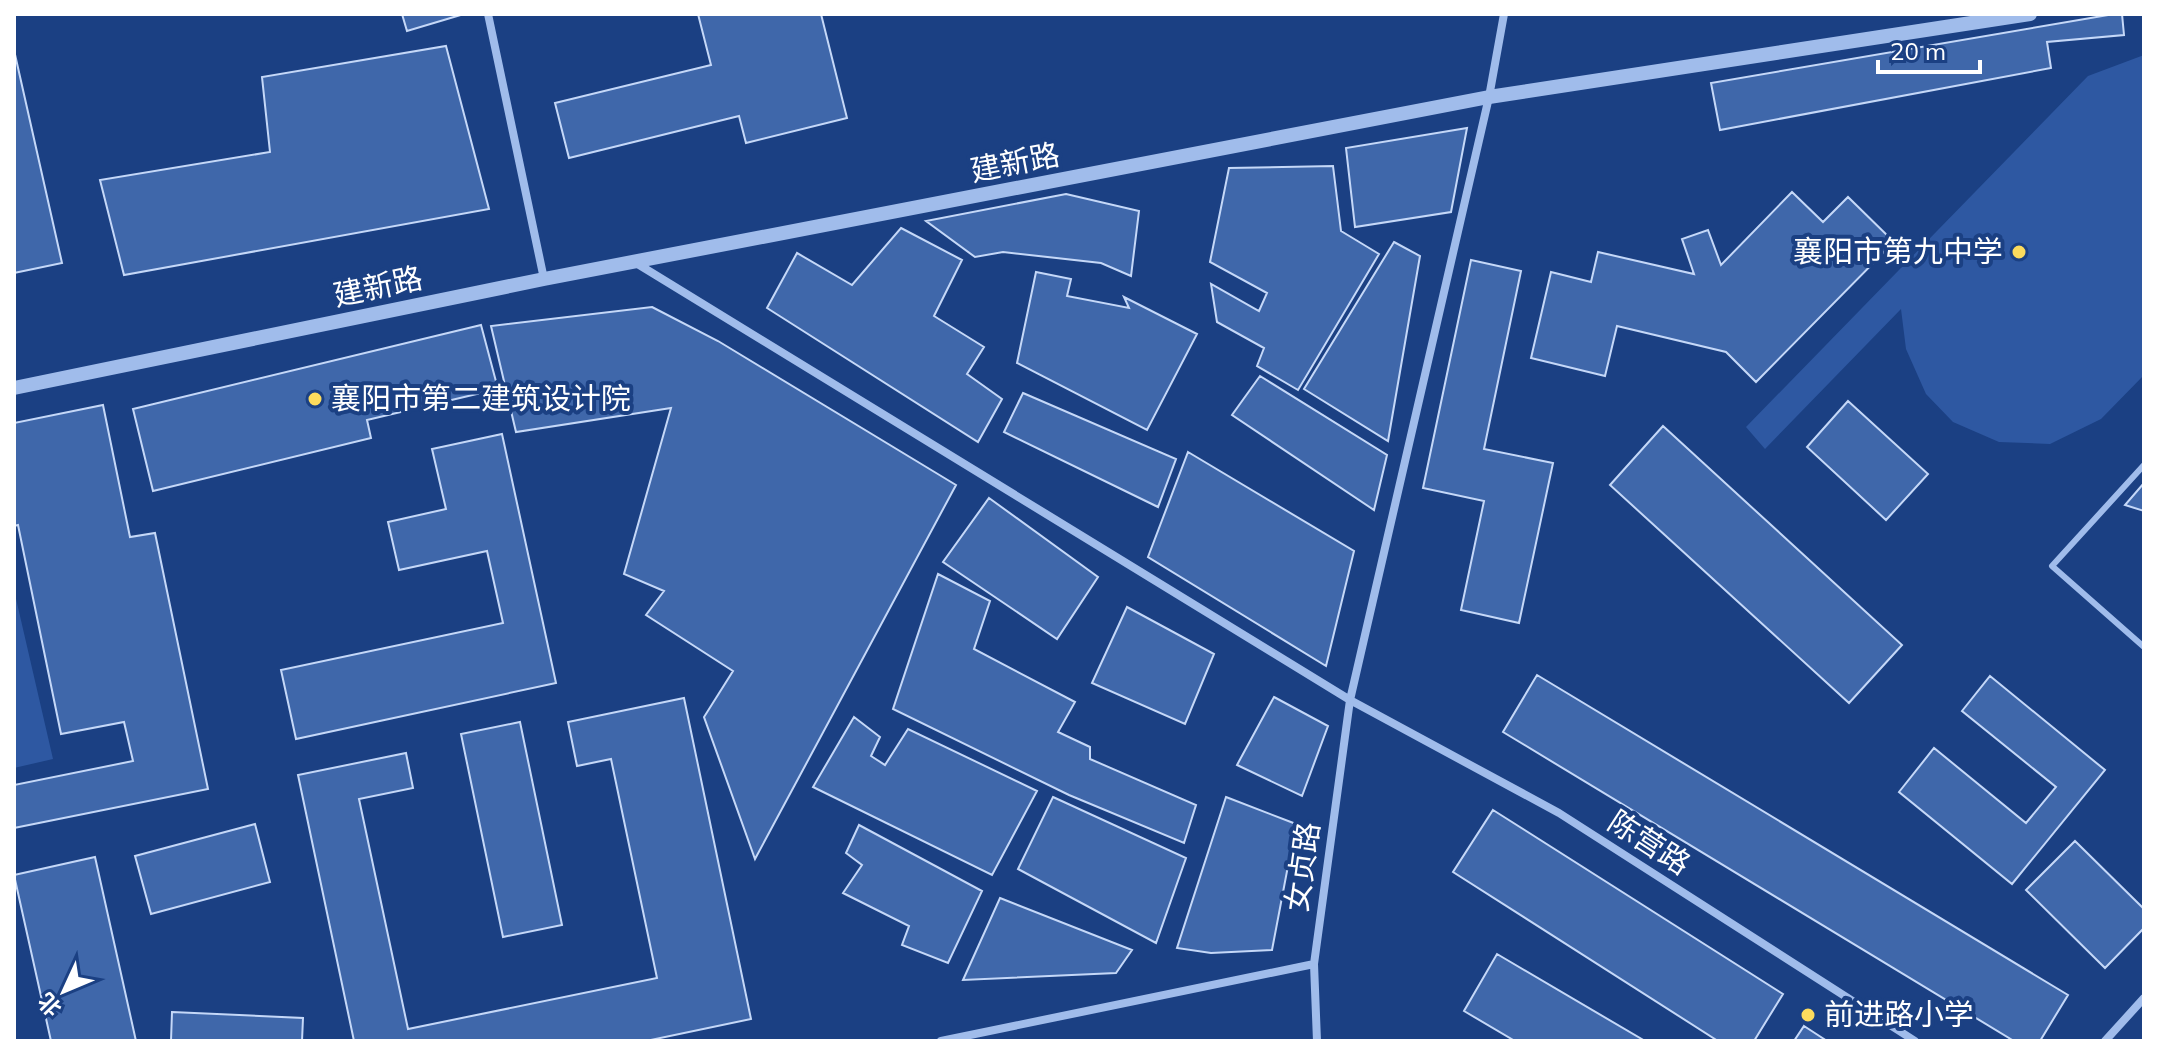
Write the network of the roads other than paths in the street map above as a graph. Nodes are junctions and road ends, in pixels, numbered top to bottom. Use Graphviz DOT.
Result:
graph roads {
  1 [pos="488,14"];
  2 [pos="1504,14"];
  3 [pos="2030,14"];
  4 [pos="1489,97"];
  5 [pos="636,263"];
  6 [pos="544,279"];
  7 [pos="14,388"];
  8 [pos="2144,465"];
  9 [pos="2144,647"];
  10 [pos="1350,700"];
  11 [pos="1314,964"];
  12 [pos="2144,998"];
  13 [pos="941,1041"];
  14 [pos="1317,1041"];
  15 [pos="1915,1041"];
  16 [pos="2105,1041"];
  1 -- 6 [label="street"];
  2 -- 4 [label="street, 女贞路"];
  3 -- 4 [label="street, 建新路"];
  4 -- 5 [label="street, 建新路"];
  4 -- 10 [label="street, 女贞路"];
  5 -- 6 [label="street, 建新路"];
  5 -- 10 [label="street, 陈营路"];
  6 -- 7 [label="street, 建新路"];
  8 -- 9 [label="lane"];
  10 -- 11 [label="street, 女贞路"];
  10 -- 15 [label="street, 陈营路"];
  11 -- 13 [label="street"];
  11 -- 14 [label="street, 女贞路"];
  12 -- 16 [label="street"];
}
